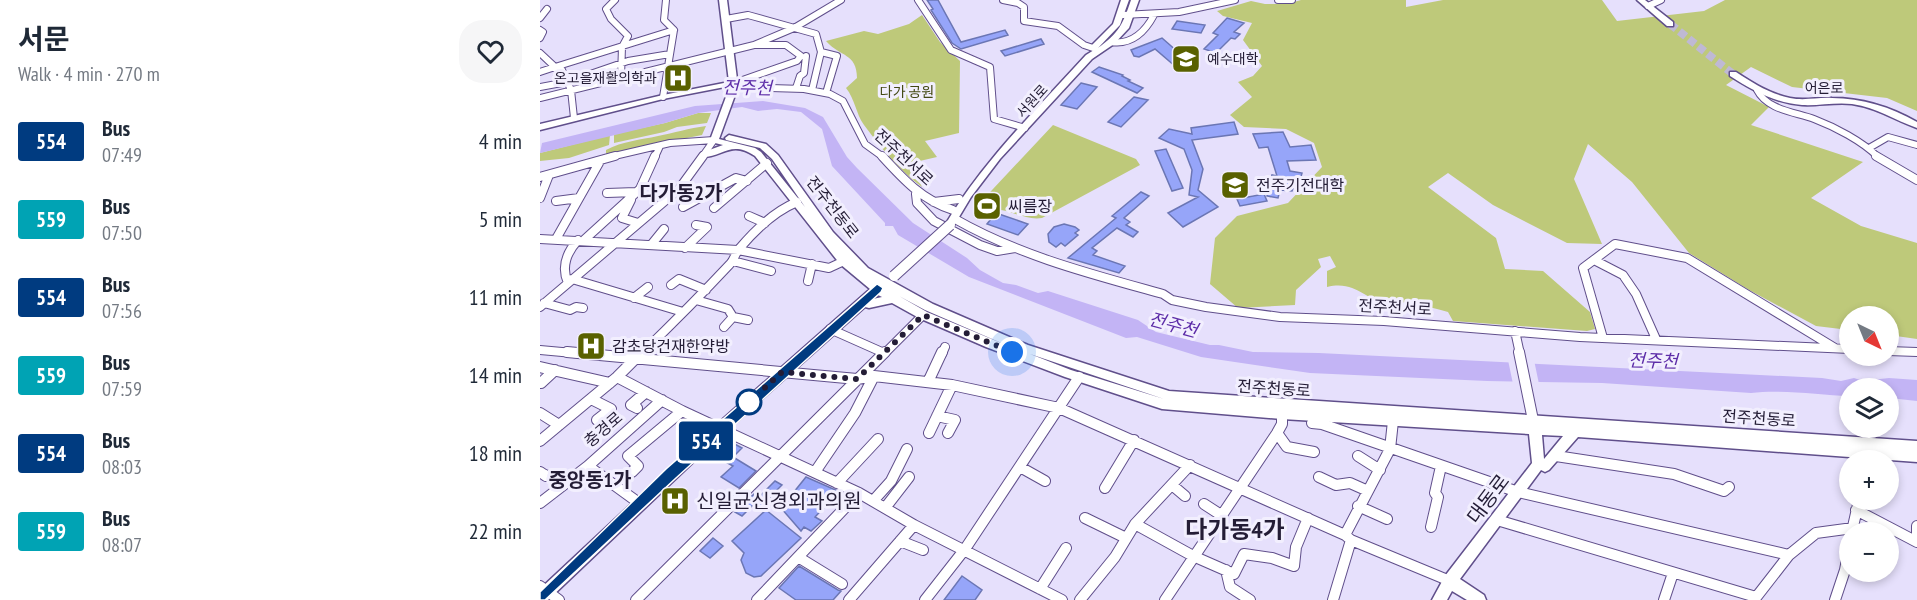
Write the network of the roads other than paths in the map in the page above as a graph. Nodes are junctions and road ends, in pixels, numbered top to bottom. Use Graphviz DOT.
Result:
graph roads {
  1 [pos="615,0"];
  2 [pos="666,0"];
  3 [pos="723,0"];
  4 [pos="841,0"];
  5 [pos="918,0"];
  6 [pos="1003,0"];
  7 [pos="1125,0"];
  8 [pos="1135,0"];
  9 [pos="1235,0"];
  10 [pos="1278,0"];
  11 [pos="1293,0"];
  12 [pos="1641,0"];
  13 [pos="1661,0"];
  14 [pos="1221,3"];
  15 [pos="1648,6"];
  16 [pos="547,9"];
  17 [pos="1120,15"];
  18 [pos="1131,15"];
  19 [pos="1154,15"];
  20 [pos="540,18"];
  21 [pos="726,19"];
  22 [pos="1670,24"];
  23 [pos="796,27"];
  24 [pos="540,30"];
  25 [pos="674,30"];
  26 [pos="540,38"];
  27 [pos="1111,42"];
  28 [pos="754,45"];
  29 [pos="622,46"];
  30 [pos="1093,48"];
  31 [pos="730,51"];
  32 [pos="821,52"];
  33 [pos="540,53"];
  34 [pos="670,54"];
  35 [pos="806,56"];
  36 [pos="621,63"];
  37 [pos="669,66"];
  38 [pos="555,67"];
  39 [pos="540,72"];
  40 [pos="1732,74"];
  41 [pos="621,77"];
  42 [pos="567,82"];
  43 [pos="540,87"];
  44 [pos="734,88"];
  45 [pos="796,88"];
  46 [pos="571,90"];
  47 [pos="812,90"];
  48 [pos="1757,90"];
  49 [pos="826,93"];
  50 [pos="663,97"];
  51 [pos="540,98"];
  52 [pos="574,118"];
  53 [pos="1917,125"];
  54 [pos="540,127"];
  55 [pos="1022,128"];
  56 [pos="716,136"];
  57 [pos="734,145"];
  58 [pos="1917,145"];
  59 [pos="660,146"];
  60 [pos="1869,148"];
  61 [pos="704,155"];
  62 [pos="598,163"];
  63 [pos="767,164"];
  64 [pos="549,175"];
  65 [pos="540,177"];
  66 [pos="1917,180"];
  67 [pos="747,181"];
  68 [pos="607,193"];
  69 [pos="581,194"];
  70 [pos="634,194"];
  71 [pos="916,194"];
  72 [pos="540,198"];
  73 [pos="958,199"];
  74 [pos="556,201"];
  75 [pos="797,202"];
  76 [pos="934,202"];
  77 [pos="683,207"];
  78 [pos="714,208"];
  79 [pos="749,216"];
  80 [pos="951,219"];
  81 [pos="638,223"];
  82 [pos="765,224"];
  83 [pos="696,225"];
  84 [pos="664,229"];
  85 [pos="540,239"];
  86 [pos="556,239"];
  87 [pos="581,240"];
  88 [pos="615,242"];
  89 [pos="651,245"];
  90 [pos="685,248"];
  91 [pos="1015,248"];
  92 [pos="738,250"];
  93 [pos="1593,260"];
  94 [pos="733,261"];
  95 [pos="844,261"];
  96 [pos="812,264"];
  97 [pos="771,271"];
  98 [pos="570,281"];
  99 [pos="808,281"];
  100 [pos="885,281"];
  101 [pos="670,285"];
  102 [pos="648,287"];
  103 [pos="706,290"];
  104 [pos="634,298"];
  105 [pos="895,298"];
  106 [pos="696,300"];
  107 [pos="863,301"];
  108 [pos="542,305"];
  109 [pos="583,308"];
  110 [pos="683,312"];
  111 [pos="923,315"];
  112 [pos="733,317"];
  113 [pos="748,320"];
  114 [pos="724,327"];
  115 [pos="830,329"];
  116 [pos="1516,335"];
  117 [pos="1603,338"];
  118 [pos="1656,339"];
  119 [pos="945,347"];
  120 [pos="1836,349"];
  121 [pos="540,350"];
  122 [pos="552,351"];
  123 [pos="1899,351"];
  124 [pos="1917,352"];
  125 [pos="884,353"];
  126 [pos="637,358"];
  127 [pos="540,366"];
  128 [pos="555,370"];
  129 [pos="782,372"];
  130 [pos="874,376"];
  131 [pos="1079,377"];
  132 [pos="857,379"];
  133 [pos="614,380"];
  134 [pos="928,382"];
  135 [pos="542,383"];
  136 [pos="952,385"];
  137 [pos="646,392"];
  138 [pos="591,399"];
  139 [pos="662,400"];
  140 [pos="637,408"];
  141 [pos="1059,408"];
  142 [pos="682,411"];
  143 [pos="540,413"];
  144 [pos="1282,414"];
  145 [pos="937,416"];
  146 [pos="597,420"];
  147 [pos="1534,420"];
  148 [pos="1393,421"];
  149 [pos="1312,423"];
  150 [pos="559,425"];
  151 [pos="720,429"];
  152 [pos="1575,432"];
  153 [pos="929,433"];
  154 [pos="948,433"];
  155 [pos="1277,433"];
  156 [pos="878,439"];
  157 [pos="1134,440"];
  158 [pos="540,441"];
  159 [pos="1917,446"];
  160 [pos="907,449"];
  161 [pos="1390,449"];
  162 [pos="1844,450"];
  163 [pos="1853,450"];
  164 [pos="1888,450"];
  165 [pos="1314,452"];
  166 [pos="1899,454"];
  167 [pos="781,456"];
  168 [pos="1358,456"];
  169 [pos="1556,456"];
  170 [pos="1917,456"];
  171 [pos="1538,464"];
  172 [pos="1190,465"];
  173 [pos="588,466"];
  174 [pos="1441,466"];
  175 [pos="1020,467"];
  176 [pos="1380,470"];
  177 [pos="540,472"];
  178 [pos="632,472"];
  179 [pos="815,472"];
  180 [pos="909,477"];
  181 [pos="1319,477"];
  182 [pos="1045,481"];
  183 [pos="837,483"];
  184 [pos="563,485"];
  185 [pos="1172,485"];
  186 [pos="1240,487"];
  187 [pos="1729,487"];
  188 [pos="1105,488"];
  189 [pos="1368,491"];
  190 [pos="1518,492"];
  191 [pos="859,493"];
  192 [pos="1185,495"];
  193 [pos="873,501"];
  194 [pos="540,503"];
  195 [pos="639,503"];
  196 [pos="1204,504"];
  197 [pos="1358,506"];
  198 [pos="885,508"];
  199 [pos="1866,510"];
  200 [pos="1221,515"];
  201 [pos="1085,518"];
  202 [pos="1308,518"];
  203 [pos="1387,519"];
  204 [pos="1497,520"];
  205 [pos="1135,524"];
  206 [pos="914,525"];
  207 [pos="1917,526"];
  208 [pos="1431,527"];
  209 [pos="1839,531"];
  210 [pos="1917,535"];
  211 [pos="1348,537"];
  212 [pos="1126,538"];
  213 [pos="900,541"];
  214 [pos="1917,542"];
  215 [pos="1066,548"];
  216 [pos="965,549"];
  217 [pos="923,550"];
  218 [pos="1789,555"];
  219 [pos="1194,556"];
  220 [pos="798,557"];
  221 [pos="1226,570"];
  222 [pos="1673,573"];
  223 [pos="1450,581"];
  224 [pos="1840,582"];
  225 [pos="842,584"];
  226 [pos="1040,589"];
  227 [pos="542,592"];
  228 [pos="1754,599"];
  229 [pos="559,600"];
  230 [pos="636,600"];
  231 [pos="757,600"];
  232 [pos="849,600"];
  233 [pos="925,600"];
  234 [pos="1062,600"];
  235 [pos="1080,600"];
  236 [pos="1165,600"];
  237 [pos="1250,600"];
  238 [pos="1333,600"];
  239 [pos="1439,600"];
  240 [pos="1479,600"];
  241 [pos="1664,600"];
  242 [pos="1835,600"];
  1 -- 29 [label="street"];
  2 -- 25 [label="street"];
  3 -- 21 [label="street"];
  4 -- 23 [label="street"];
  5 -- 55 [label="street"];
  6 -- 30 [label="street"];
  7 -- 17 [label="street, 서원로"];
  8 -- 18 [label="street, 서원로"];
  9 -- 14 [label="street"];
  10 -- 11 [label="street"];
  12 -- 15 [label="street"];
  13 -- 15 [label="street"];
  14 -- 19 [label="street"];
  15 -- 22 [label="street"];
  16 -- 20 [label="street"];
  17 -- 18 [label="street"];
  17 -- 30 [label="street, 서원로"];
  18 -- 19 [label="street"];
  18 -- 27 [label="street, 서원로"];
  19 -- 27 [label="street"];
  21 -- 23 [label="street"];
  21 -- 31 [label="street"];
  23 -- 28 [label="street"];
  23 -- 32 [label="street"];
  24 -- 26 [label="street"];
  25 -- 29 [label="street"];
  25 -- 34 [label="street"];
  27 -- 55 [label="street, 서원로"];
  28 -- 31 [label="street"];
  28 -- 44 [label="street"];
  29 -- 36 [label="street"];
  29 -- 38 [label="street"];
  30 -- 55 [label="street, 서원로"];
  31 -- 37 [label="street"];
  31 -- 44 [label="street"];
  32 -- 47 [label="street"];
  32 -- 49 [label="street"];
  33 -- 38 [label="street"];
  34 -- 36 [label="street"];
  34 -- 37 [label="street"];
  35 -- 45 [label="street"];
  36 -- 41 [label="street"];
  36 -- 42 [label="street"];
  37 -- 41 [label="street"];
  37 -- 50 [label="street"];
  38 -- 39 [label="street"];
  38 -- 42 [label="street"];
  40 -- 48 [label="street, 어은로"];
  41 -- 46 [label="street"];
  42 -- 43 [label="street"];
  42 -- 46 [label="street"];
  44 -- 45 [label="street, 전주천서로"];
  44 -- 50 [label="street, 전주천서로"];
  44 -- 56 [label="street"];
  45 -- 47 [label="street, 전주천서로"];
  46 -- 51 [label="street"];
  46 -- 52 [label="street"];
  47 -- 49 [label="street, 전주천서로"];
  48 -- 53 [label="street, 어은로"];
  48 -- 60 [label="street"];
  49 -- 71 [label="street, 전주천서로"];
  50 -- 52 [label="street, 전주천서로"];
  52 -- 54 [label="street, 전주천서로"];
  55 -- 73 [label="street, 서원로"];
  55 -- 80 [label="street, 서원로"];
  56 -- 57 [label="street, 전주천동로"];
  56 -- 59 [label="street, 전주천동로"];
  56 -- 61 [label="street"];
  56 -- 100 [label="street, 전주천동로"];
  57 -- 61 [label="street"];
  57 -- 63 [label="street, 전주천동로"];
  58 -- 60 [label="street"];
  59 -- 62 [label="street, 전주천동로"];
  59 -- 70 [label="street"];
  60 -- 66 [label="street"];
  61 -- 81 [label="street"];
  62 -- 64 [label="street, 전주천동로"];
  62 -- 69 [label="street"];
  63 -- 67 [label="street"];
  63 -- 75 [label="street, 전주천동로"];
  64 -- 65 [label="street, 전주천동로"];
  64 -- 72 [label="street"];
  67 -- 77 [label="street"];
  67 -- 78 [label="street"];
  68 -- 70 [label="street"];
  69 -- 74 [label="street"];
  69 -- 86 [label="street"];
  70 -- 81 [label="street"];
  70 -- 87 [label="street"];
  71 -- 76 [label="street, 전주천서로"];
  71 -- 91 [label="street"];
  73 -- 76 [label="street, 전주천서로"];
  73 -- 80 [label="street, 서원로"];
  75 -- 82 [label="street, 전주천동로"];
  75 -- 95 [label="street, 전주천동로"];
  76 -- 80 [label="street, 전주천서로"];
  79 -- 82 [label="street"];
  80 -- 91 [label="street, 전주천서로"];
  80 -- 100 [label="street, bridge"];
  81 -- 88 [label="street"];
  82 -- 92 [label="street, 전주천동로"];
  83 -- 90 [label="street"];
  84 -- 89 [label="street"];
  85 -- 86 [label="street"];
  86 -- 87 [label="street"];
  87 -- 88 [label="street"];
  87 -- 98 [label="street"];
  88 -- 89 [label="street"];
  88 -- 98 [label="street"];
  89 -- 90 [label="street"];
  90 -- 92 [label="street"];
  91 -- 116 [label="street, 전주천서로"];
  92 -- 94 [label="street"];
  92 -- 96 [label="street"];
  93 -- 117 [label="street"];
  93 -- 118 [label="street"];
  93 -- 120 [label="street"];
  94 -- 97 [label="street"];
  94 -- 103 [label="street"];
  95 -- 96 [label="street"];
  95 -- 100 [label="street, 전주천동로"];
  96 -- 99 [label="street"];
  98 -- 104 [label="street"];
  98 -- 108 [label="street"];
  100 -- 105 [label="street, 전주천동로"];
  100 -- 107 [label="street"];
  100 -- 147 [label="street, 전주천동로"];
  101 -- 103 [label="street"];
  102 -- 104 [label="street"];
  103 -- 106 [label="street"];
  104 -- 110 [label="street"];
  105 -- 107 [label="street"];
  105 -- 111 [label="street, 전주천동로"];
  106 -- 110 [label="street"];
  106 -- 112 [label="street"];
  107 -- 115 [label="street"];
  108 -- 109 [label="street"];
  110 -- 126 [label="street"];
  111 -- 125 [label="street"];
  111 -- 131 [label="street, 전주천동로"];
  112 -- 113 [label="street"];
  112 -- 114 [label="street"];
  115 -- 125 [label="street"];
  115 -- 129 [label="street"];
  116 -- 117 [label="street, 전주천서로"];
  116 -- 147 [label="street"];
  117 -- 118 [label="street, 전주천서로"];
  118 -- 120 [label="street, 전주천서로"];
  119 -- 134 [label="street"];
  121 -- 122 [label="street"];
  122 -- 126 [label="street"];
  122 -- 127 [label="street"];
  123 -- 124 [label="street"];
  125 -- 132 [label="street"];
  126 -- 129 [label="street"];
  126 -- 133 [label="street"];
  127 -- 128 [label="street"];
  128 -- 133 [label="street"];
  128 -- 135 [label="street"];
  129 -- 132 [label="street"];
  129 -- 151 [label="street"];
  130 -- 132 [label="street"];
  130 -- 134 [label="street"];
  130 -- 179 [label="street"];
  131 -- 141 [label="street"];
  131 -- 144 [label="street, 전주천동로"];
  132 -- 167 [label="street"];
  133 -- 137 [label="street"];
  133 -- 138 [label="street"];
  134 -- 136 [label="street"];
  136 -- 141 [label="street"];
  136 -- 145 [label="street"];
  137 -- 139 [label="street"];
  137 -- 140 [label="street, 충경로"];
  138 -- 146 [label="street"];
  138 -- 150 [label="street"];
  139 -- 142 [label="street"];
  139 -- 173 [label="street, 충경로"];
  141 -- 157 [label="street"];
  141 -- 175 [label="street"];
  142 -- 151 [label="street"];
  142 -- 178 [label="street"];
  143 -- 150 [label="street"];
  144 -- 148 [label="street, 전주천동로"];
  144 -- 155 [label="street"];
  145 -- 153 [label="street"];
  145 -- 154 [label="street"];
  147 -- 148 [label="street, 전주천동로"];
  147 -- 152 [label="street, 전주천동로"];
  147 -- 163 [label="street, 전주천동로"];
  147 -- 171 [label="street"];
  148 -- 161 [label="street"];
  149 -- 161 [label="street"];
  150 -- 158 [label="street"];
  151 -- 167 [label="street"];
  151 -- 195 [label="street"];
  152 -- 162 [label="street, 전주천동로"];
  152 -- 169 [label="street"];
  155 -- 165 [label="street"];
  155 -- 186 [label="street"];
  156 -- 183 [label="street"];
  157 -- 172 [label="street"];
  157 -- 188 [label="street"];
  159 -- 164 [label="street, 전주천동로"];
  160 -- 193 [label="street"];
  161 -- 174 [label="street"];
  161 -- 176 [label="street"];
  166 -- 170 [label="street, 전주천동로"];
  167 -- 179 [label="street"];
  167 -- 230 [label="street"];
  168 -- 176 [label="street"];
  169 -- 171 [label="street"];
  169 -- 187 [label="street"];
  171 -- 190 [label="street, 대동로"];
  172 -- 185 [label="street"];
  172 -- 186 [label="street"];
  173 -- 184 [label="street"];
  173 -- 195 [label="street, 충경로"];
  174 -- 190 [label="street"];
  174 -- 208 [label="street"];
  175 -- 182 [label="street"];
  175 -- 216 [label="street"];
  176 -- 189 [label="street"];
  177 -- 184 [label="street"];
  179 -- 183 [label="street"];
  180 -- 198 [label="street"];
  181 -- 189 [label="street"];
  183 -- 191 [label="street"];
  184 -- 194 [label="street"];
  185 -- 192 [label="street"];
  185 -- 205 [label="street"];
  186 -- 200 [label="street"];
  186 -- 202 [label="street"];
  189 -- 197 [label="street"];
  190 -- 204 [label="street, 대동로"];
  190 -- 218 [label="street"];
  191 -- 193 [label="street"];
  191 -- 220 [label="street"];
  193 -- 198 [label="street"];
  195 -- 227 [label="street"];
  196 -- 200 [label="street"];
  197 -- 203 [label="street"];
  197 -- 211 [label="street"];
  198 -- 206 [label="street"];
  199 -- 214 [label="street"];
  200 -- 219 [label="street"];
  201 -- 212 [label="street"];
  202 -- 211 [label="street"];
  202 -- 221 [label="street"];
  204 -- 222 [label="street"];
  204 -- 223 [label="street, 대동로"];
  205 -- 212 [label="street"];
  205 -- 219 [label="street"];
  206 -- 213 [label="street"];
  206 -- 216 [label="street"];
  207 -- 210 [label="street"];
  209 -- 218 [label="street"];
  211 -- 223 [label="street"];
  211 -- 238 [label="street"];
  212 -- 235 [label="street"];
  213 -- 217 [label="street"];
  213 -- 232 [label="street"];
  215 -- 226 [label="street"];
  216 -- 226 [label="street"];
  216 -- 233 [label="street"];
  218 -- 228 [label="street"];
  219 -- 221 [label="street"];
  219 -- 236 [label="street"];
  220 -- 225 [label="street"];
  220 -- 231 [label="street"];
  221 -- 237 [label="street"];
  222 -- 228 [label="street"];
  222 -- 241 [label="street"];
  223 -- 239 [label="street, 대동로"];
  223 -- 240 [label="street"];
  224 -- 242 [label="street"];
  226 -- 234 [label="street"];
  227 -- 229 [label="street"];
}
